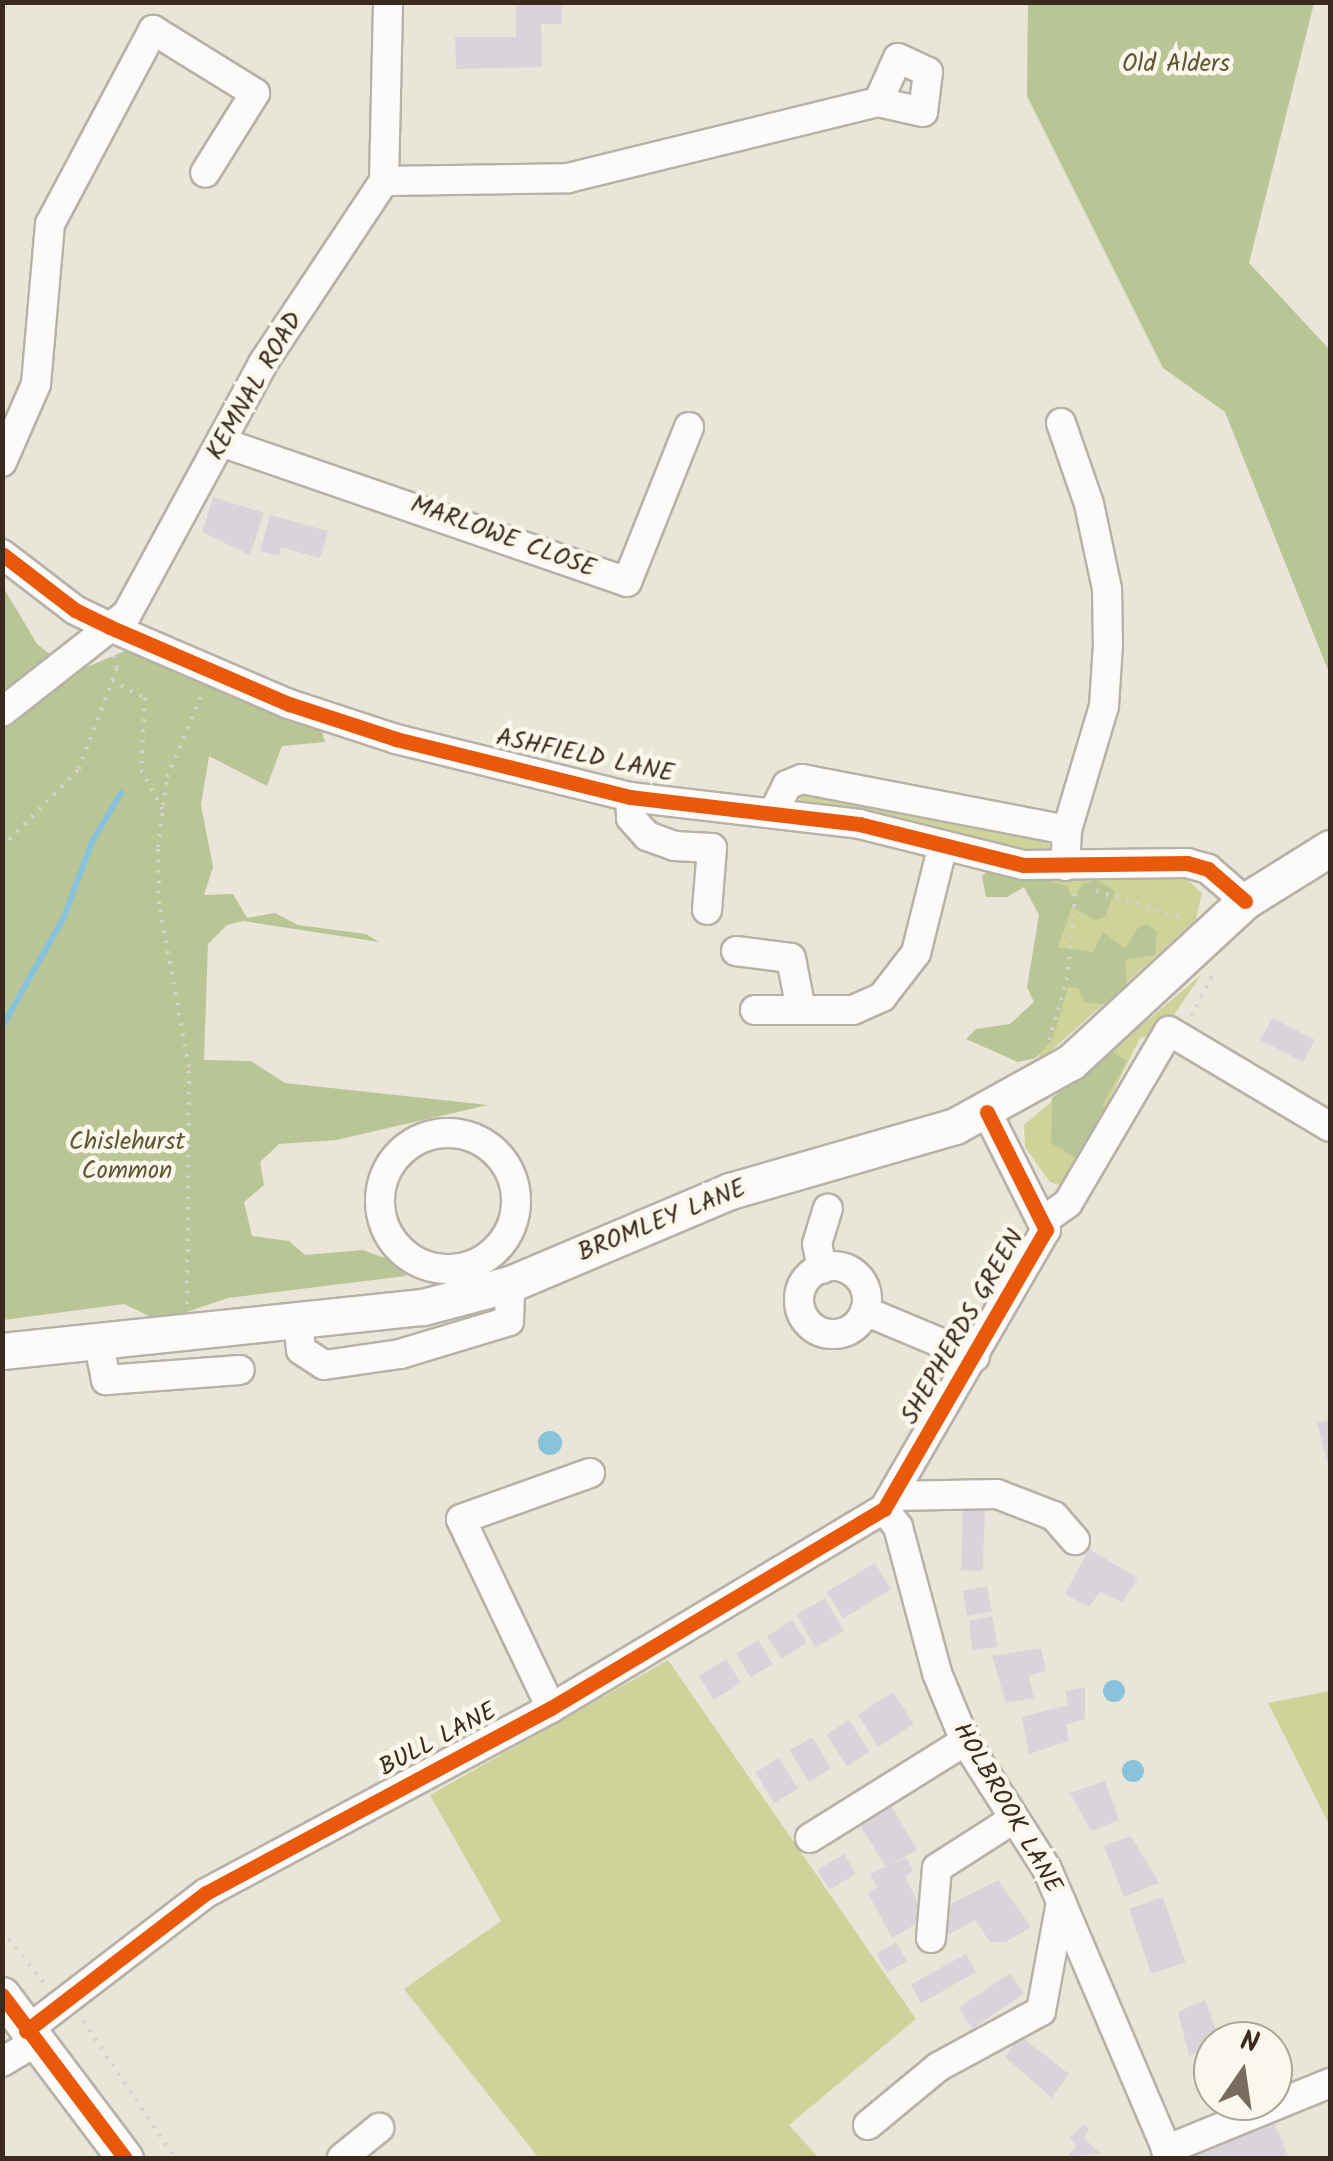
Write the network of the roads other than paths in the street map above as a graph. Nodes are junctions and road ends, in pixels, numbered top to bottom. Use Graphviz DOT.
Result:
graph roads {
  1 [pos="388,2"];
  2 [pos="878,102"];
  3 [pos="205,172"];
  4 [pos="384,181"];
  5 [pos="1061,423"];
  6 [pos="689,427"];
  7 [pos="221,442"];
  8 [pos="2,462"];
  9 [pos="2,554"];
  10 [pos="110,628"];
  11 [pos="2,712"];
  12 [pos="630,797"];
  13 [pos="774,811"];
  14 [pos="1068,830"];
  15 [pos="943,846"];
  16 [pos="1330,848"];
  17 [pos="1068,875"];
  18 [pos="1245,901"];
  19 [pos="708,910"];
  20 [pos="736,952"];
  21 [pos="755,1010"];
  22 [pos="801,1010"];
  23 [pos="987,1112"];
  24 [pos="1330,1128"];
  25 [pos="828,1209"];
  26 [pos="1044,1220"];
  27 [pos="414,1260"];
  28 [pos="822,1269"];
  29 [pos="510,1284"];
  30 [pos="423,1308"];
  31 [pos="865,1312"];
  32 [pos="298,1324"];
  33 [pos="99,1344"];
  34 [pos="2,1351"];
  35 [pos="975,1357"];
  36 [pos="240,1370"];
  37 [pos="590,1473"];
  38 [pos="889,1503"];
  39 [pos="1075,1540"];
  40 [pos="551,1708"];
  41 [pos="964,1741"];
  42 [pos="1012,1820"];
  43 [pos="810,1838"];
  44 [pos="1061,1902"];
  45 [pos="931,1938"];
  46 [pos="2,1995"];
  47 [pos="30,2037"];
  48 [pos="2,2062"];
  49 [pos="1330,2083"];
  50 [pos="868,2125"];
  51 [pos="379,2128"];
  52 [pos="1168,2154"];
  53 [pos="125,2158"];
  54 [pos="342,2158"];
  1 -- 4 [label="street"];
  2 -- 4 [label="street"];
  3 -- 8 [label="street"];
  4 -- 7 [label="street, KEMNAL ROAD"];
  5 -- 14 [label="street"];
  6 -- 7 [label="street, MARLOWE CLOSE"];
  7 -- 10 [label="street, KEMNAL ROAD"];
  9 -- 10 [label="street, ASHFIELD LANE"];
  10 -- 11 [label="street, KEMNAL ROAD"];
  10 -- 12 [label="street, ASHFIELD LANE"];
  12 -- 13 [label="street, ASHFIELD LANE"];
  12 -- 19 [label="street"];
  13 -- 14 [label="street"];
  13 -- 15 [label="street, ASHFIELD LANE"];
  14 -- 17 [label="street"];
  15 -- 17 [label="street, ASHFIELD LANE"];
  15 -- 22 [label="street"];
  16 -- 18 [label="main road, BROMLEY LANE"];
  17 -- 18 [label="street, ASHFIELD LANE"];
  18 -- 23 [label="main road, BROMLEY LANE"];
  20 -- 22 [label="street"];
  21 -- 22 [label="street"];
  23 -- 26 [label="street, SHEPHERDS GREEN"];
  23 -- 29 [label="main road, BROMLEY LANE"];
  24 -- 26 [label="street, SHEPHERDS GREEN"];
  25 -- 28 [label="street"];
  26 -- 35 [label="street, SHEPHERDS GREEN"];
  27 -- 27 [label="street"];
  27 -- 30 [label="street"];
  28 -- 31 [label="street"];
  28 -- 31 [label="street"];
  29 -- 30 [label="main road, BROMLEY LANE"];
  29 -- 32 [label="street"];
  30 -- 32 [label="main road, BROMLEY LANE"];
  31 -- 35 [label="street"];
  32 -- 33 [label="main road, BROMLEY LANE"];
  33 -- 34 [label="main road, BROMLEY LANE"];
  33 -- 36 [label="street"];
  35 -- 38 [label="street, SHEPHERDS GREEN"];
  37 -- 40 [label="street"];
  38 -- 39 [label="street"];
  38 -- 40 [label="street, BULL LANE"];
  38 -- 41 [label="street, HOLBROOK LANE"];
  40 -- 47 [label="street, BULL LANE"];
  41 -- 42 [label="street, HOLBROOK LANE"];
  41 -- 43 [label="street"];
  42 -- 44 [label="street, HOLBROOK LANE"];
  42 -- 45 [label="street"];
  44 -- 50 [label="street"];
  44 -- 52 [label="street, HOLBROOK LANE"];
  46 -- 47 [label="main road"];
  47 -- 48 [label="street, BULL LANE"];
  47 -- 53 [label="main road"];
  49 -- 52 [label="street"];
  51 -- 54 [label="street"];
}
